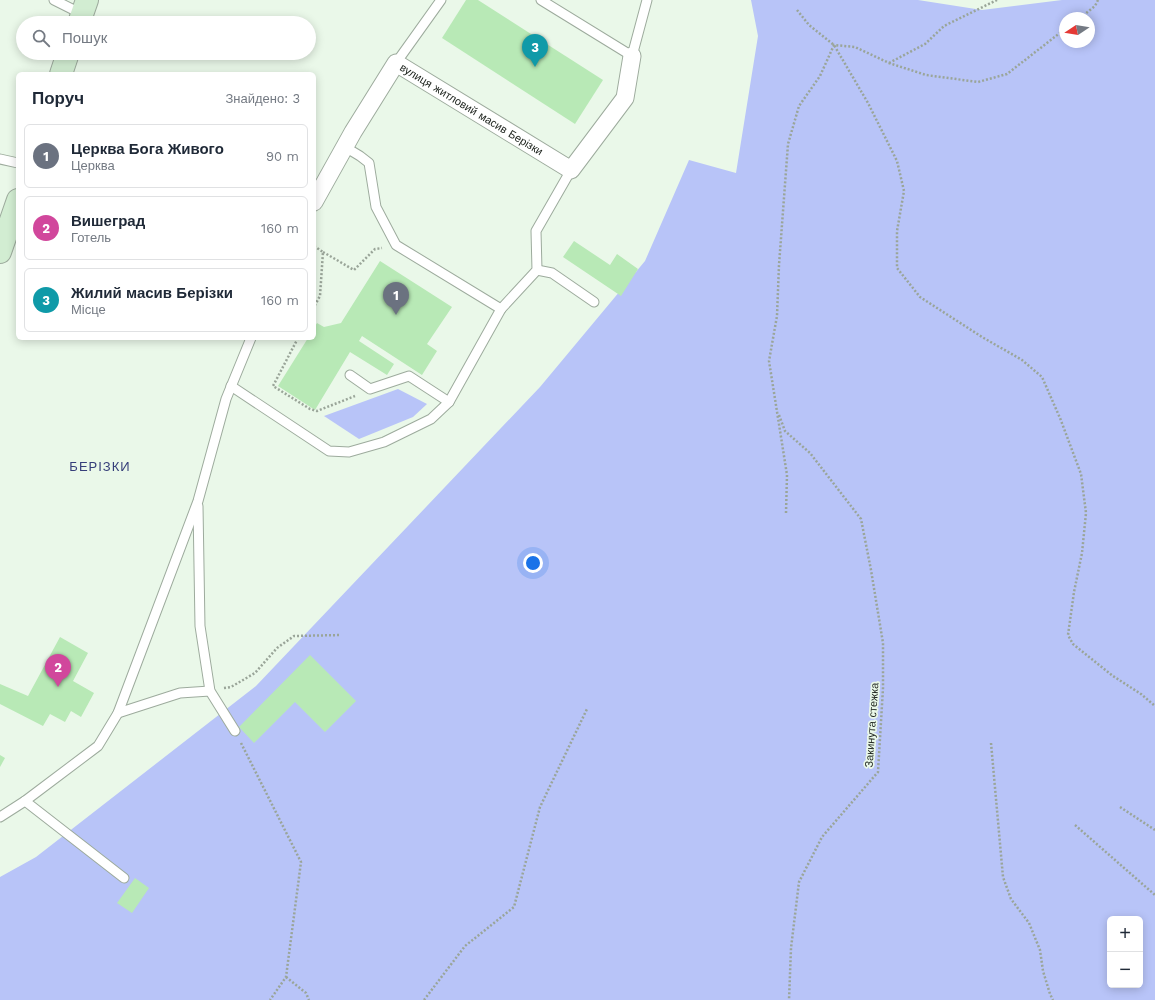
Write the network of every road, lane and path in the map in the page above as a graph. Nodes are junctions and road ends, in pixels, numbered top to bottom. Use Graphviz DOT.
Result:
graph roads {
  1 [pos="54,0"];
  2 [pos="441,0"];
  3 [pos="541,0"];
  4 [pos="647,0"];
  5 [pos="997,0"];
  6 [pos="1098,0"];
  7 [pos="797,10"];
  8 [pos="82,12"];
  9 [pos="1088,12"];
  10 [pos="1059,34"];
  11 [pos="834,45"];
  12 [pos="632,56"];
  13 [pos="66,60"];
  14 [pos="396,63"];
  15 [pos="889,63"];
  16 [pos="62,72"];
  17 [pos="345,147"];
  18 [pos="0,159"];
  19 [pos="16,163"];
  20 [pos="571,170"];
  21 [pos="316,198"];
  22 [pos="16,206"];
  23 [pos="396,245"];
  24 [pos="316,247"];
  25 [pos="0,252"];
  26 [pos="323,252"];
  27 [pos="537,270"];
  28 [pos="594,302"];
  29 [pos="316,303"];
  30 [pos="501,309"];
  31 [pos="250,340"];
  32 [pos="297,340"];
  33 [pos="350,375"];
  34 [pos="232,386"];
  35 [pos="370,389"];
  36 [pos="449,402"];
  37 [pos="777,410"];
  38 [pos="198,501"];
  39 [pos="786,513"];
  40 [pos="341,636"];
  41 [pos="210,691"];
  42 [pos="1155,706"];
  43 [pos="587,709"];
  44 [pos="118,713"];
  45 [pos="234,730"];
  46 [pos="991,743"];
  47 [pos="25,801"];
  48 [pos="1120,808"];
  49 [pos="0,817"];
  50 [pos="1075,825"];
  51 [pos="1155,830"];
  52 [pos="124,878"];
  53 [pos="1155,895"];
  54 [pos="286,977"];
  55 [pos="270,1000"];
  56 [pos="309,1000"];
  57 [pos="424,1000"];
  58 [pos="789,1000"];
  59 [pos="1054,1000"];
  1 -- 8 [label="lane"];
  2 -- 14 [label="lane"];
  3 -- 12 [label="lane"];
  4 -- 12 [label="lane"];
  5 -- 15 [label="path"];
  6 -- 9 [label="path"];
  7 -- 11 [label="path"];
  10 -- 15 [label="path"];
  11 -- 15 [label="path"];
  11 -- 37 [label="path"];
  11 -- 42 [label="path"];
  12 -- 20 [label="street"];
  13 -- 16 [label="main road"];
  14 -- 17 [label="street, вулиця житловий масив Берізки"];
  14 -- 20 [label="street, вулиця житловий масив Берізки"];
  17 -- 21 [label="street, вулиця житловий масив Берізки"];
  17 -- 23 [label="lane"];
  18 -- 19 [label="lane"];
  20 -- 27 [label="lane"];
  22 -- 25 [label="main road"];
  23 -- 26 [label="path"];
  23 -- 30 [label="lane"];
  24 -- 26 [label="path"];
  26 -- 29 [label="path"];
  27 -- 28 [label="lane"];
  27 -- 30 [label="lane"];
  30 -- 36 [label="lane"];
  31 -- 34 [label="lane"];
  32 -- 35 [label="path"];
  33 -- 35 [label="lane"];
  34 -- 36 [label="lane"];
  34 -- 38 [label="lane"];
  35 -- 36 [label="lane"];
  37 -- 39 [label="path"];
  37 -- 58 [label="path, Закинута стежка"];
  38 -- 41 [label="lane"];
  38 -- 44 [label="lane"];
  40 -- 41 [label="path"];
  41 -- 44 [label="lane"];
  41 -- 45 [label="lane"];
  43 -- 57 [label="path"];
  44 -- 47 [label="lane"];
  45 -- 54 [label="path"];
  46 -- 59 [label="path"];
  47 -- 49 [label="lane"];
  47 -- 52 [label="lane"];
  48 -- 51 [label="path"];
  50 -- 53 [label="path"];
  54 -- 55 [label="path"];
  54 -- 56 [label="path"];
}
